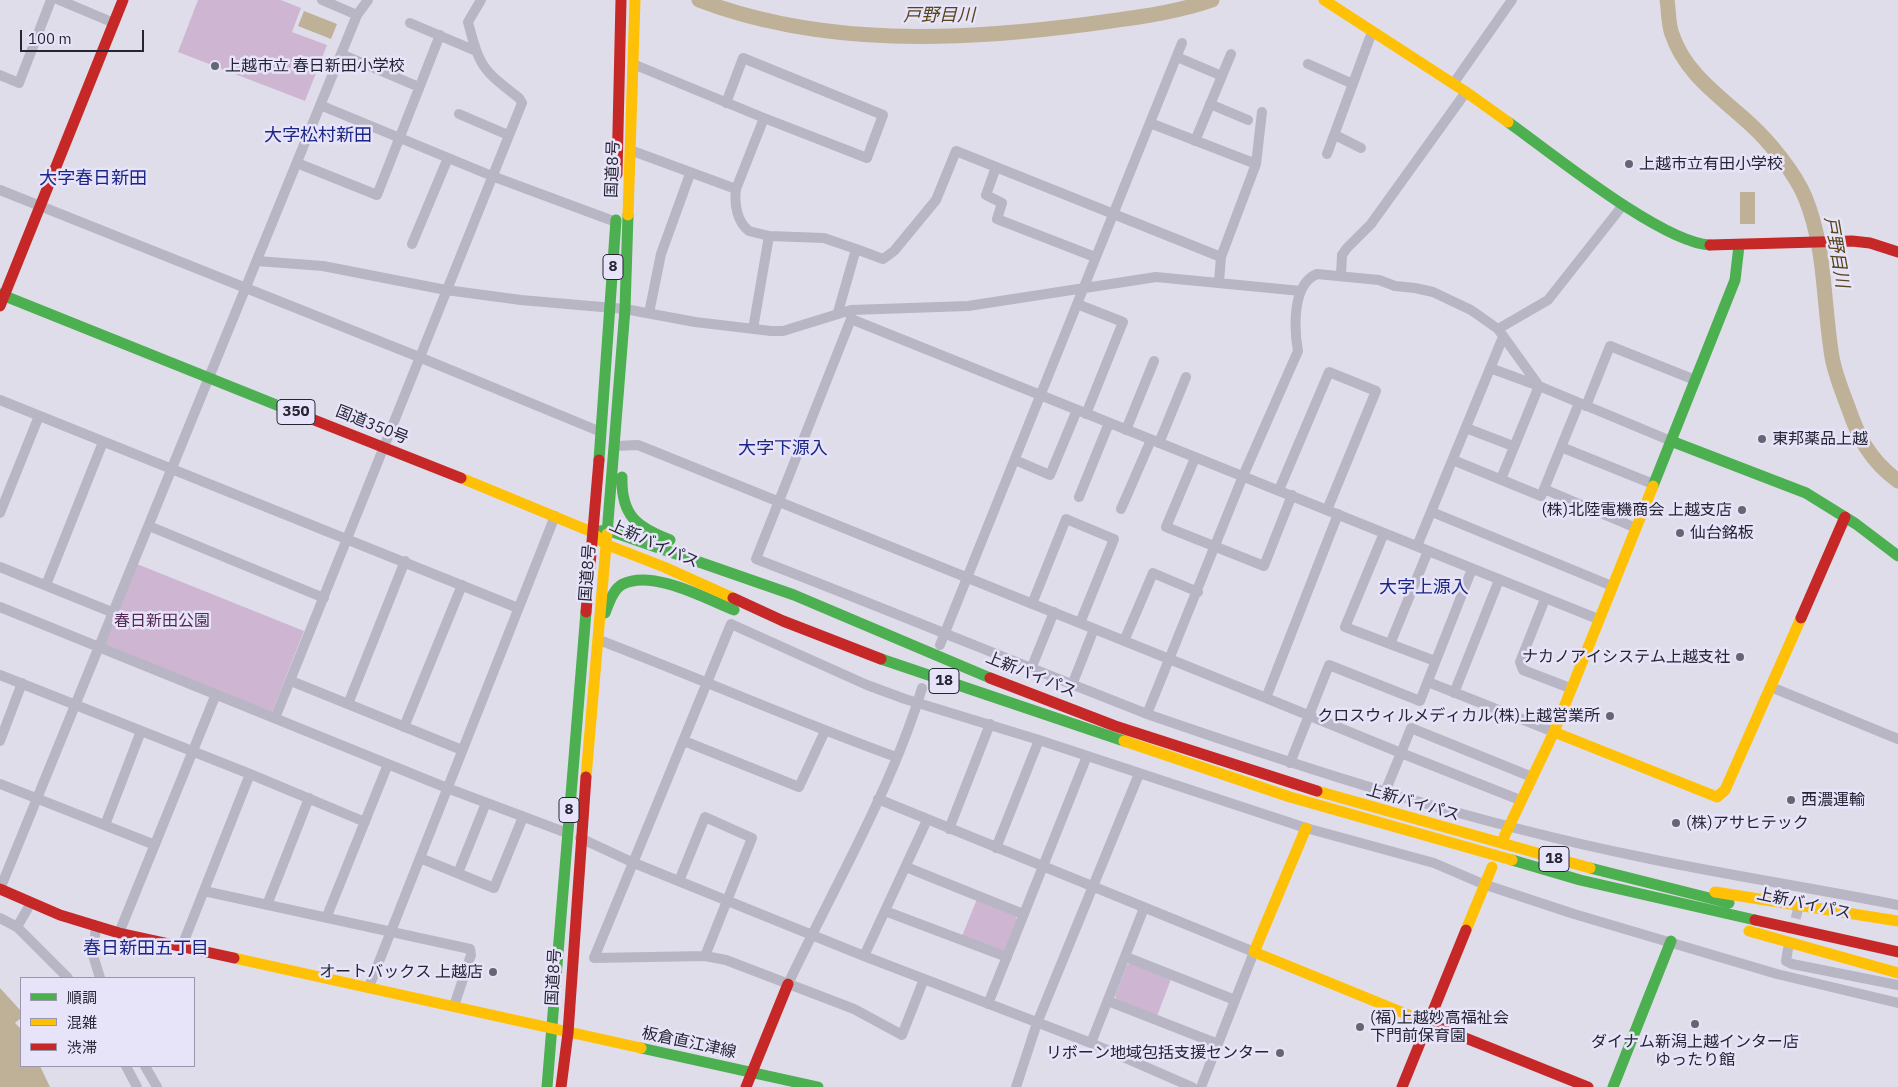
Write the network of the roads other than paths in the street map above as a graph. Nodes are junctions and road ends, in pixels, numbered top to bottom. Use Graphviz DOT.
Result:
graph roads {
  1 [pos="51,0"];
  2 [pos="59,0"];
  3 [pos="123,0"];
  4 [pos="322,0"];
  5 [pos="368,0"];
  6 [pos="481,0"];
  7 [pos="621,0"];
  8 [pos="635,0"];
  9 [pos="1324,0"];
  10 [pos="1512,0"];
  11 [pos="357,15"];
  12 [pos="114,22"];
  13 [pos="410,23"];
  14 [pos="1372,32"];
  15 [pos="440,36"];
  16 [pos="1182,43"];
  17 [pos="476,51"];
  18 [pos="341,54"];
  19 [pos="1231,54"];
  20 [pos="1176,57"];
  21 [pos="633,64"];
  22 [pos="1308,64"];
  23 [pos="0,75"];
  24 [pos="1222,76"];
  25 [pos="1353,84"];
  26 [pos="1453,84"];
  27 [pos="419,87"];
  28 [pos="1466,92"];
  29 [pos="726,103"];
  30 [pos="1210,104"];
  31 [pos="320,105"];
  32 [pos="1262,112"];
  33 [pos="459,114"];
  34 [pos="764,118"];
  35 [pos="1248,120"];
  36 [pos="1150,123"];
  37 [pos="508,135"];
  38 [pos="1335,135"];
  39 [pos="399,138"];
  40 [pos="1195,141"];
  41 [pos="1361,148"];
  42 [pos="630,150"];
  43 [pos="1327,154"];
  44 [pos="448,158"];
  45 [pos="297,162"];
  46 [pos="1256,164"];
  47 [pos="996,167"];
  48 [pos="690,174"];
  49 [pos="492,176"];
  50 [pos="736,189"];
  51 [pos="0,190"];
  52 [pos="1623,205"];
  53 [pos="40,206"];
  54 [pos="1112,215"];
  55 [pos="616,222"];
  56 [pos="769,236"];
  57 [pos="412,244"];
  58 [pos="1739,246"];
  59 [pos="856,249"];
  60 [pos="1898,252"];
  61 [pos="1095,257"];
  62 [pos="1221,257"];
  63 [pos="257,261"];
  64 [pos="1341,275"];
  65 [pos="1219,282"];
  66 [pos="246,289"];
  67 [pos="446,290"];
  68 [pos="1083,290"];
  69 [pos="1301,291"];
  70 [pos="1,298"];
  71 [pos="1077,304"];
  72 [pos="611,308"];
  73 [pos="625,309"];
  74 [pos="838,312"];
  75 [pos="649,313"];
  76 [pos="851,314"];
  77 [pos="753,329"];
  78 [pos="1500,333"];
  79 [pos="419,357"];
  80 [pos="1154,361"];
  81 [pos="1490,368"];
  82 [pos="210,377"];
  83 [pos="1186,377"];
  84 [pos="1695,380"];
  85 [pos="1539,386"];
  86 [pos="1041,395"];
  87 [pos="0,400"];
  88 [pos="1583,405"];
  89 [pos="1082,412"];
  90 [pos="40,416"];
  91 [pos="1109,423"];
  92 [pos="1466,428"];
  93 [pos="1126,430"];
  94 [pos="601,432"];
  95 [pos="1155,441"];
  96 [pos="1672,441"];
  97 [pos="103,442"];
  98 [pos="619,446"];
  99 [pos="1513,446"];
  100 [pos="1561,447"];
  101 [pos="383,448"];
  102 [pos="1195,458"];
  103 [pos="1014,460"];
  104 [pos="1453,460"];
  105 [pos="173,468"];
  106 [pos="1243,476"];
  107 [pos="1501,479"];
  108 [pos="1653,484"];
  109 [pos="1544,489"];
  110 [pos="1280,490"];
  111 [pos="1292,496"];
  112 [pos="1079,497"];
  113 [pos="778,503"];
  114 [pos="1121,509"];
  115 [pos="1327,510"];
  116 [pos="1432,512"];
  117 [pos="0,513"];
  118 [pos="1338,514"];
  119 [pos="554,516"];
  120 [pos="1845,517"];
  121 [pos="149,526"];
  122 [pos="1636,528"];
  123 [pos="607,530"];
  124 [pos="592,532"];
  125 [pos="1384,533"];
  126 [pos="348,538"];
  127 [pos="606,544"];
  128 [pos="1215,546"];
  129 [pos="1417,546"];
  130 [pos="1428,551"];
  131 [pos="1898,556"];
  132 [pos="405,561"];
  133 [pos="0,567"];
  134 [pos="1472,569"];
  135 [pos="967,577"];
  136 [pos="1499,580"];
  137 [pos="46,585"];
  138 [pos="462,585"];
  139 [pos="1612,586"];
  140 [pos="1198,592"];
  141 [pos="324,598"];
  142 [pos="1545,599"];
  143 [pos="818,604"];
  144 [pos="1032,604"];
  145 [pos="0,607"];
  146 [pos="518,608"];
  147 [pos="1054,612"];
  148 [pos="114,613"];
  149 [pos="1598,619"];
  150 [pos="1080,623"];
  151 [pos="600,625"];
  152 [pos="1094,629"];
  153 [pos="945,632"];
  154 [pos="599,640"];
  155 [pos="1124,641"];
  156 [pos="1390,644"];
  157 [pos="940,645"];
  158 [pos="100,647"];
  159 [pos="1169,660"];
  160 [pos="1436,661"];
  161 [pos="900,666"];
  162 [pos="1031,669"];
  163 [pos="0,675"];
  164 [pos="290,681"];
  165 [pos="709,682"];
  166 [pos="1428,682"];
  167 [pos="22,683"];
  168 [pos="1072,685"];
  169 [pos="1771,687"];
  170 [pos="922,688"];
  171 [pos="1570,688"];
  172 [pos="1454,692"];
  173 [pos="216,694"];
  174 [pos="1266,698"];
  175 [pos="918,702"];
  176 [pos="76,704"];
  177 [pos="348,704"];
  178 [pos="1147,714"];
  179 [pos="1310,716"];
  180 [pos="276,718"];
  181 [pos="990,724"];
  182 [pos="404,727"];
  183 [pos="141,731"];
  184 [pos="825,731"];
  185 [pos="1554,732"];
  186 [pos="1898,739"];
  187 [pos="0,740"];
  188 [pos="1039,740"];
  189 [pos="684,741"];
  190 [pos="462,750"];
  191 [pos="193,752"];
  192 [pos="1401,754"];
  193 [pos="1087,756"];
  194 [pos="896,757"];
  195 [pos="1290,763"];
  196 [pos="388,764"];
  197 [pos="250,774"];
  198 [pos="1139,774"];
  199 [pos="1532,777"];
  200 [pos="0,784"];
  201 [pos="447,788"];
  202 [pos="1385,792"];
  203 [pos="38,798"];
  204 [pos="309,798"];
  205 [pos="878,799"];
  206 [pos="1520,800"];
  207 [pos="486,803"];
  208 [pos="523,817"];
  209 [pos="927,820"];
  210 [pos="365,822"];
  211 [pos="105,825"];
  212 [pos="1306,828"];
  213 [pos="949,829"];
  214 [pos="1506,831"];
  215 [pos="567,833"];
  216 [pos="580,838"];
  217 [pos="155,845"];
  218 [pos="996,848"];
  219 [pos="420,858"];
  220 [pos="634,863"];
  221 [pos="1492,866"];
  222 [pos="906,867"];
  223 [pos="1043,868"];
  224 [pos="458,873"];
  225 [pos="1621,877"];
  226 [pos="680,881"];
  227 [pos="1483,884"];
  228 [pos="1802,886"];
  229 [pos="1094,888"];
  230 [pos="0,889"];
  231 [pos="204,891"];
  232 [pos="1800,898"];
  233 [pos="729,900"];
  234 [pos="31,903"];
  235 [pos="1679,904"];
  236 [pos="267,905"];
  237 [pos="1898,905"];
  238 [pos="1144,908"];
  239 [pos="885,911"];
  240 [pos="1024,914"];
  241 [pos="326,916"];
  242 [pos="0,918"];
  243 [pos="1898,921"];
  244 [pos="96,926"];
  245 [pos="17,927"];
  246 [pos="119,932"];
  247 [pos="390,932"];
  248 [pos="812,934"];
  249 [pos="1898,940"];
  250 [pos="1671,941"];
  251 [pos="182,946"];
  252 [pos="1788,949"];
  253 [pos="1254,952"];
  254 [pos="1898,952"];
  255 [pos="705,956"];
  256 [pos="864,956"];
  257 [pos="1007,957"];
  258 [pos="1126,957"];
  259 [pos="1898,973"];
  260 [pos="67,977"];
  261 [pos="100,977"];
  262 [pos="924,979"];
  263 [pos="788,984"];
  264 [pos="1898,985"];
  265 [pos="369,987"];
  266 [pos="1236,1000"];
  267 [pos="1108,1001"];
  268 [pos="1898,1003"];
  269 [pos="988,1004"];
  270 [pos="454,1006"];
  271 [pos="1429,1021"];
  272 [pos="1037,1023"];
  273 [pos="553,1029"];
  274 [pos="568,1033"];
  275 [pos="1091,1043"];
  276 [pos="1218,1044"];
  277 [pos="127,1067"];
  278 [pos="146,1067"];
  279 [pos="750,1072"];
  280 [pos="137,1087"];
  281 [pos="157,1087"];
  282 [pos="546,1087"];
  283 [pos="561,1087"];
  284 [pos="746,1087"];
  285 [pos="818,1087"];
  286 [pos="1016,1087"];
  287 [pos="1192,1087"];
  288 [pos="1201,1087"];
  289 [pos="1402,1087"];
  290 [pos="1588,1087"];
  291 [pos="1613,1087"];
  1 -- 23 [label="street"];
  2 -- 12 [label="street"];
  3 -- 12 [label="main road"];
  4 -- 11 [label="street"];
  5 -- 11 [label="street"];
  6 -- 17 [label="street"];
  7 -- 55 [label="main road, 国道8号 / 8"];
  8 -- 21 [label="main road, 国道8号 / 8"];
  9 -- 14 [label="main road"];
  10 -- 26 [label="street"];
  11 -- 18 [label="street"];
  12 -- 53 [label="main road"];
  13 -- 15 [label="street"];
  14 -- 25 [label="street"];
  14 -- 26 [label="main road"];
  15 -- 17 [label="street"];
  15 -- 27 [label="street"];
  16 -- 20 [label="street"];
  17 -- 37 [label="street"];
  18 -- 27 [label="street"];
  18 -- 31 [label="street"];
  19 -- 24 [label="street"];
  20 -- 24 [label="street"];
  20 -- 36 [label="street"];
  21 -- 29 [label="street"];
  21 -- 42 [label="main road, 国道8号 / 8"];
  22 -- 25 [label="street"];
  24 -- 30 [label="street"];
  25 -- 38 [label="street"];
  26 -- 28 [label="main road"];
  27 -- 39 [label="street"];
  28 -- 52 [label="main road"];
  28 -- 64 [label="street"];
  29 -- 34 [label="street"];
  29 -- 34 [label="street"];
  30 -- 35 [label="street"];
  30 -- 40 [label="street"];
  31 -- 39 [label="street"];
  31 -- 45 [label="street"];
  32 -- 46 [label="street"];
  33 -- 37 [label="street"];
  34 -- 50 [label="street"];
  36 -- 40 [label="street"];
  36 -- 54 [label="street"];
  37 -- 49 [label="street"];
  38 -- 41 [label="street"];
  38 -- 43 [label="street"];
  39 -- 44 [label="street"];
  39 -- 45 [label="street"];
  40 -- 46 [label="street"];
  42 -- 48 [label="street"];
  42 -- 73 [label="main road, 国道8号 / 8"];
  44 -- 49 [label="street"];
  44 -- 57 [label="street"];
  45 -- 63 [label="street"];
  46 -- 62 [label="street"];
  47 -- 54 [label="street"];
  47 -- 59 [label="street"];
  47 -- 61 [label="street"];
  48 -- 50 [label="street"];
  48 -- 75 [label="street"];
  49 -- 55 [label="street"];
  49 -- 67 [label="street"];
  50 -- 56 [label="street"];
  51 -- 53 [label="street"];
  52 -- 58 [label="main road"];
  52 -- 78 [label="street"];
  53 -- 66 [label="street"];
  53 -- 70 [label="main road"];
  54 -- 61 [label="street"];
  54 -- 62 [label="street"];
  55 -- 72 [label="main road, 国道8号 / 8"];
  56 -- 59 [label="street"];
  56 -- 77 [label="street"];
  58 -- 60 [label="main road"];
  58 -- 84 [label="main road"];
  59 -- 74 [label="street"];
  61 -- 68 [label="street"];
  62 -- 65 [label="street"];
  63 -- 66 [label="street"];
  63 -- 67 [label="street"];
  64 -- 69 [label="street"];
  64 -- 78 [label="street"];
  65 -- 68 [label="street"];
  65 -- 69 [label="street"];
  66 -- 79 [label="street"];
  66 -- 82 [label="street"];
  67 -- 72 [label="street"];
  67 -- 79 [label="street"];
  68 -- 71 [label="street"];
  68 -- 76 [label="street"];
  69 -- 106 [label="street"];
  70 -- 82 [label="main road, 国道350号 / 350"];
  71 -- 86 [label="street"];
  71 -- 89 [label="street"];
  72 -- 73 [label="street"];
  72 -- 94 [label="main road, 国道8号 / 8"];
  73 -- 75 [label="street"];
  73 -- 98 [label="main road, 国道8号 / 8"];
  74 -- 76 [label="street"];
  74 -- 77 [label="street"];
  75 -- 77 [label="street"];
  76 -- 86 [label="street"];
  76 -- 113 [label="street"];
  78 -- 81 [label="street"];
  78 -- 85 [label="street"];
  79 -- 94 [label="street"];
  79 -- 101 [label="street"];
  80 -- 93 [label="street"];
  81 -- 85 [label="street"];
  81 -- 92 [label="street"];
  82 -- 101 [label="main road, 国道350号 / 350"];
  82 -- 105 [label="street"];
  83 -- 95 [label="street"];
  84 -- 88 [label="street"];
  84 -- 96 [label="main road"];
  85 -- 88 [label="street"];
  85 -- 99 [label="street"];
  86 -- 89 [label="street"];
  86 -- 103 [label="street"];
  87 -- 90 [label="street"];
  88 -- 96 [label="street"];
  88 -- 100 [label="street"];
  89 -- 91 [label="street"];
  89 -- 103 [label="street"];
  90 -- 97 [label="street"];
  90 -- 117 [label="street"];
  91 -- 93 [label="street"];
  91 -- 112 [label="street"];
  92 -- 99 [label="street"];
  92 -- 104 [label="street"];
  93 -- 95 [label="street"];
  94 -- 124 [label="main road, 国道8号 / 8"];
  95 -- 102 [label="street"];
  95 -- 114 [label="street"];
  96 -- 108 [label="main road"];
  96 -- 120 [label="main road"];
  97 -- 105 [label="street"];
  97 -- 137 [label="street"];
  98 -- 113 [label="street"];
  98 -- 123 [label="main road, 国道8号 / 8"];
  98 -- 143 [label="main road"];
  99 -- 107 [label="street"];
  100 -- 108 [label="street"];
  100 -- 109 [label="street"];
  101 -- 119 [label="main road, 国道350号 / 350"];
  101 -- 126 [label="street"];
  102 -- 106 [label="street"];
  102 -- 128 [label="street"];
  103 -- 135 [label="street"];
  104 -- 107 [label="street"];
  104 -- 116 [label="street"];
  105 -- 121 [label="street"];
  105 -- 126 [label="street"];
  106 -- 110 [label="street"];
  106 -- 128 [label="street"];
  107 -- 109 [label="street"];
  108 -- 122 [label="main road"];
  109 -- 122 [label="street"];
  110 -- 111 [label="street"];
  110 -- 115 [label="street"];
  111 -- 115 [label="street"];
  111 -- 128 [label="street"];
  113 -- 135 [label="street"];
  113 -- 153 [label="street"];
  115 -- 118 [label="street"];
  116 -- 129 [label="street"];
  116 -- 139 [label="street"];
  118 -- 125 [label="street"];
  118 -- 174 [label="street"];
  119 -- 124 [label="main road, 国道350号 / 350"];
  119 -- 146 [label="street"];
  120 -- 131 [label="main road"];
  120 -- 169 [label="main road"];
  121 -- 141 [label="street"];
  121 -- 148 [label="street"];
  122 -- 139 [label="main road"];
  123 -- 124 [label="main road, 上新バイパス / 18"];
  123 -- 127 [label="main road, 国道8号 / 8"];
  123 -- 143 [label="main road, 上新バイパス / 18"];
  124 -- 127 [label="main road, 上新バイパス / 18"];
  124 -- 215 [label="main road, 国道8号 / 8"];
  125 -- 129 [label="street"];
  125 -- 156 [label="street"];
  126 -- 132 [label="street"];
  126 -- 141 [label="street"];
  127 -- 151 [label="main road, 国道8号 / 8"];
  127 -- 161 [label="main road, 上新バイパス / 18"];
  128 -- 140 [label="street"];
  129 -- 130 [label="street"];
  130 -- 134 [label="street"];
  130 -- 156 [label="street"];
  132 -- 138 [label="street"];
  132 -- 177 [label="street"];
  133 -- 137 [label="street"];
  134 -- 136 [label="street"];
  134 -- 160 [label="street"];
  135 -- 144 [label="street"];
  135 -- 153 [label="street"];
  136 -- 142 [label="street"];
  136 -- 172 [label="street"];
  137 -- 148 [label="street"];
  138 -- 146 [label="street"];
  138 -- 182 [label="street"];
  139 -- 149 [label="main road"];
  140 -- 155 [label="street"];
  140 -- 159 [label="street"];
  141 -- 164 [label="street"];
  142 -- 149 [label="street"];
  142 -- 171 [label="street"];
  143 -- 225 [label="main road, 上新バイパス / 18"];
  144 -- 147 [label="street"];
  144 -- 150 [label="street"];
  145 -- 158 [label="street"];
  146 -- 190 [label="street"];
  147 -- 150 [label="street"];
  147 -- 162 [label="street"];
  148 -- 158 [label="street"];
  149 -- 171 [label="main road"];
  150 -- 152 [label="street"];
  151 -- 154 [label="main road, 国道8号 / 8"];
  151 -- 161 [label="main road"];
  152 -- 155 [label="street"];
  152 -- 168 [label="street"];
  153 -- 157 [label="street"];
  153 -- 162 [label="street"];
  154 -- 165 [label="street"];
  154 -- 216 [label="main road, 国道8号 / 8"];
  155 -- 159 [label="street"];
  156 -- 160 [label="street"];
  158 -- 173 [label="street"];
  158 -- 176 [label="street"];
  159 -- 174 [label="street"];
  159 -- 178 [label="street"];
  160 -- 166 [label="street"];
  161 -- 235 [label="main road, 上新バイパス / 18"];
  162 -- 168 [label="street"];
  163 -- 167 [label="street"];
  164 -- 177 [label="street"];
  164 -- 180 [label="street"];
  165 -- 175 [label="street"];
  165 -- 184 [label="street"];
  165 -- 189 [label="street"];
  166 -- 172 [label="street"];
  166 -- 179 [label="street"];
  167 -- 176 [label="street"];
  167 -- 187 [label="street"];
  168 -- 178 [label="street"];
  169 -- 185 [label="main road"];
  169 -- 186 [label="street"];
  170 -- 175 [label="street"];
  171 -- 185 [label="main road"];
  172 -- 185 [label="street"];
  173 -- 180 [label="street"];
  173 -- 191 [label="street"];
  174 -- 179 [label="street"];
  175 -- 181 [label="street"];
  175 -- 194 [label="street"];
  176 -- 183 [label="street"];
  176 -- 203 [label="street"];
  177 -- 182 [label="street"];
  178 -- 195 [label="street"];
  179 -- 192 [label="street"];
  179 -- 195 [label="street"];
  180 -- 196 [label="street"];
  181 -- 188 [label="street"];
  181 -- 213 [label="street"];
  182 -- 190 [label="street"];
  183 -- 191 [label="street"];
  183 -- 211 [label="street"];
  184 -- 189 [label="street"];
  184 -- 194 [label="street"];
  185 -- 199 [label="main road"];
  188 -- 193 [label="street"];
  188 -- 218 [label="street"];
  189 -- 220 [label="street"];
  190 -- 201 [label="street"];
  191 -- 197 [label="street"];
  191 -- 217 [label="street"];
  192 -- 199 [label="street"];
  192 -- 202 [label="street"];
  192 -- 206 [label="street"];
  193 -- 198 [label="street"];
  193 -- 223 [label="street"];
  194 -- 205 [label="street"];
  195 -- 202 [label="street"];
  196 -- 201 [label="street"];
  196 -- 210 [label="street"];
  197 -- 204 [label="street"];
  197 -- 231 [label="street"];
  198 -- 212 [label="street"];
  198 -- 229 [label="street"];
  199 -- 206 [label="main road"];
  200 -- 203 [label="street"];
  201 -- 207 [label="street"];
  201 -- 219 [label="street"];
  202 -- 214 [label="street"];
  203 -- 211 [label="street"];
  203 -- 230 [label="street"];
  204 -- 210 [label="street"];
  204 -- 236 [label="street"];
  205 -- 209 [label="street"];
  205 -- 248 [label="street"];
  206 -- 214 [label="main road"];
  207 -- 208 [label="street"];
  207 -- 224 [label="street"];
  208 -- 215 [label="street"];
  208 -- 224 [label="street"];
  209 -- 213 [label="street"];
  209 -- 222 [label="street"];
  210 -- 241 [label="street"];
  211 -- 217 [label="street"];
  212 -- 227 [label="street"];
  212 -- 253 [label="main road"];
  213 -- 218 [label="street"];
  214 -- 228 [label="street"];
  215 -- 273 [label="main road, 国道8号 / 8"];
  216 -- 220 [label="street"];
  216 -- 274 [label="main road, 国道8号 / 8"];
  217 -- 246 [label="street"];
  218 -- 223 [label="street"];
  219 -- 224 [label="street"];
  219 -- 247 [label="street"];
  220 -- 226 [label="street"];
  220 -- 255 [label="street"];
  221 -- 227 [label="main road"];
  222 -- 239 [label="street"];
  222 -- 240 [label="street"];
  223 -- 229 [label="street"];
  223 -- 240 [label="street"];
  225 -- 243 [label="main road"];
  225 -- 249 [label="main road, 上新バイパス / 18"];
  226 -- 233 [label="street"];
  226 -- 233 [label="street"];
  227 -- 250 [label="street"];
  227 -- 271 [label="main road"];
  228 -- 232 [label="street"];
  228 -- 237 [label="street"];
  229 -- 238 [label="street"];
  229 -- 272 [label="street"];
  230 -- 234 [label="main road, 板倉直江津線"];
  231 -- 236 [label="street"];
  231 -- 251 [label="street"];
  233 -- 248 [label="street"];
  233 -- 255 [label="street"];
  234 -- 244 [label="main road, 板倉直江津線"];
  234 -- 245 [label="street"];
  235 -- 254 [label="main road, 上新バイパス / 18"];
  235 -- 259 [label="main road"];
  236 -- 241 [label="street"];
  238 -- 253 [label="street"];
  238 -- 258 [label="street"];
  239 -- 256 [label="street"];
  239 -- 257 [label="street"];
  240 -- 257 [label="street"];
  241 -- 247 [label="street"];
  242 -- 245 [label="street"];
  244 -- 246 [label="main road, 板倉直江津線"];
  244 -- 261 [label="street"];
  245 -- 260 [label="street"];
  246 -- 251 [label="main road, 板倉直江津線"];
  247 -- 265 [label="street"];
  247 -- 270 [label="street"];
  248 -- 256 [label="street"];
  248 -- 263 [label="street"];
  250 -- 268 [label="street"];
  250 -- 291 [label="main road"];
  251 -- 265 [label="main road, 板倉直江津線"];
  252 -- 264 [label="street"];
  253 -- 266 [label="street"];
  253 -- 271 [label="main road"];
  255 -- 263 [label="street"];
  256 -- 262 [label="street"];
  257 -- 269 [label="street"];
  258 -- 266 [label="street"];
  258 -- 267 [label="street"];
  262 -- 263 [label="street"];
  262 -- 269 [label="street"];
  263 -- 279 [label="main road"];
  265 -- 270 [label="main road, 板倉直江津線"];
  266 -- 276 [label="street"];
  267 -- 275 [label="street"];
  267 -- 276 [label="street"];
  269 -- 272 [label="street"];
  270 -- 273 [label="main road, 板倉直江津線"];
  271 -- 289 [label="main road"];
  271 -- 290 [label="main road"];
  272 -- 275 [label="street"];
  272 -- 286 [label="street"];
  273 -- 274 [label="main road, 板倉直江津線"];
  273 -- 282 [label="main road, 国道8号 / 8"];
  274 -- 279 [label="main road, 板倉直江津線"];
  274 -- 283 [label="main road, 国道8号 / 8"];
  275 -- 287 [label="street"];
  276 -- 288 [label="street"];
  277 -- 280 [label="street"];
  278 -- 281 [label="street"];
  279 -- 284 [label="main road"];
  279 -- 285 [label="main road, 板倉直江津線"];
}
